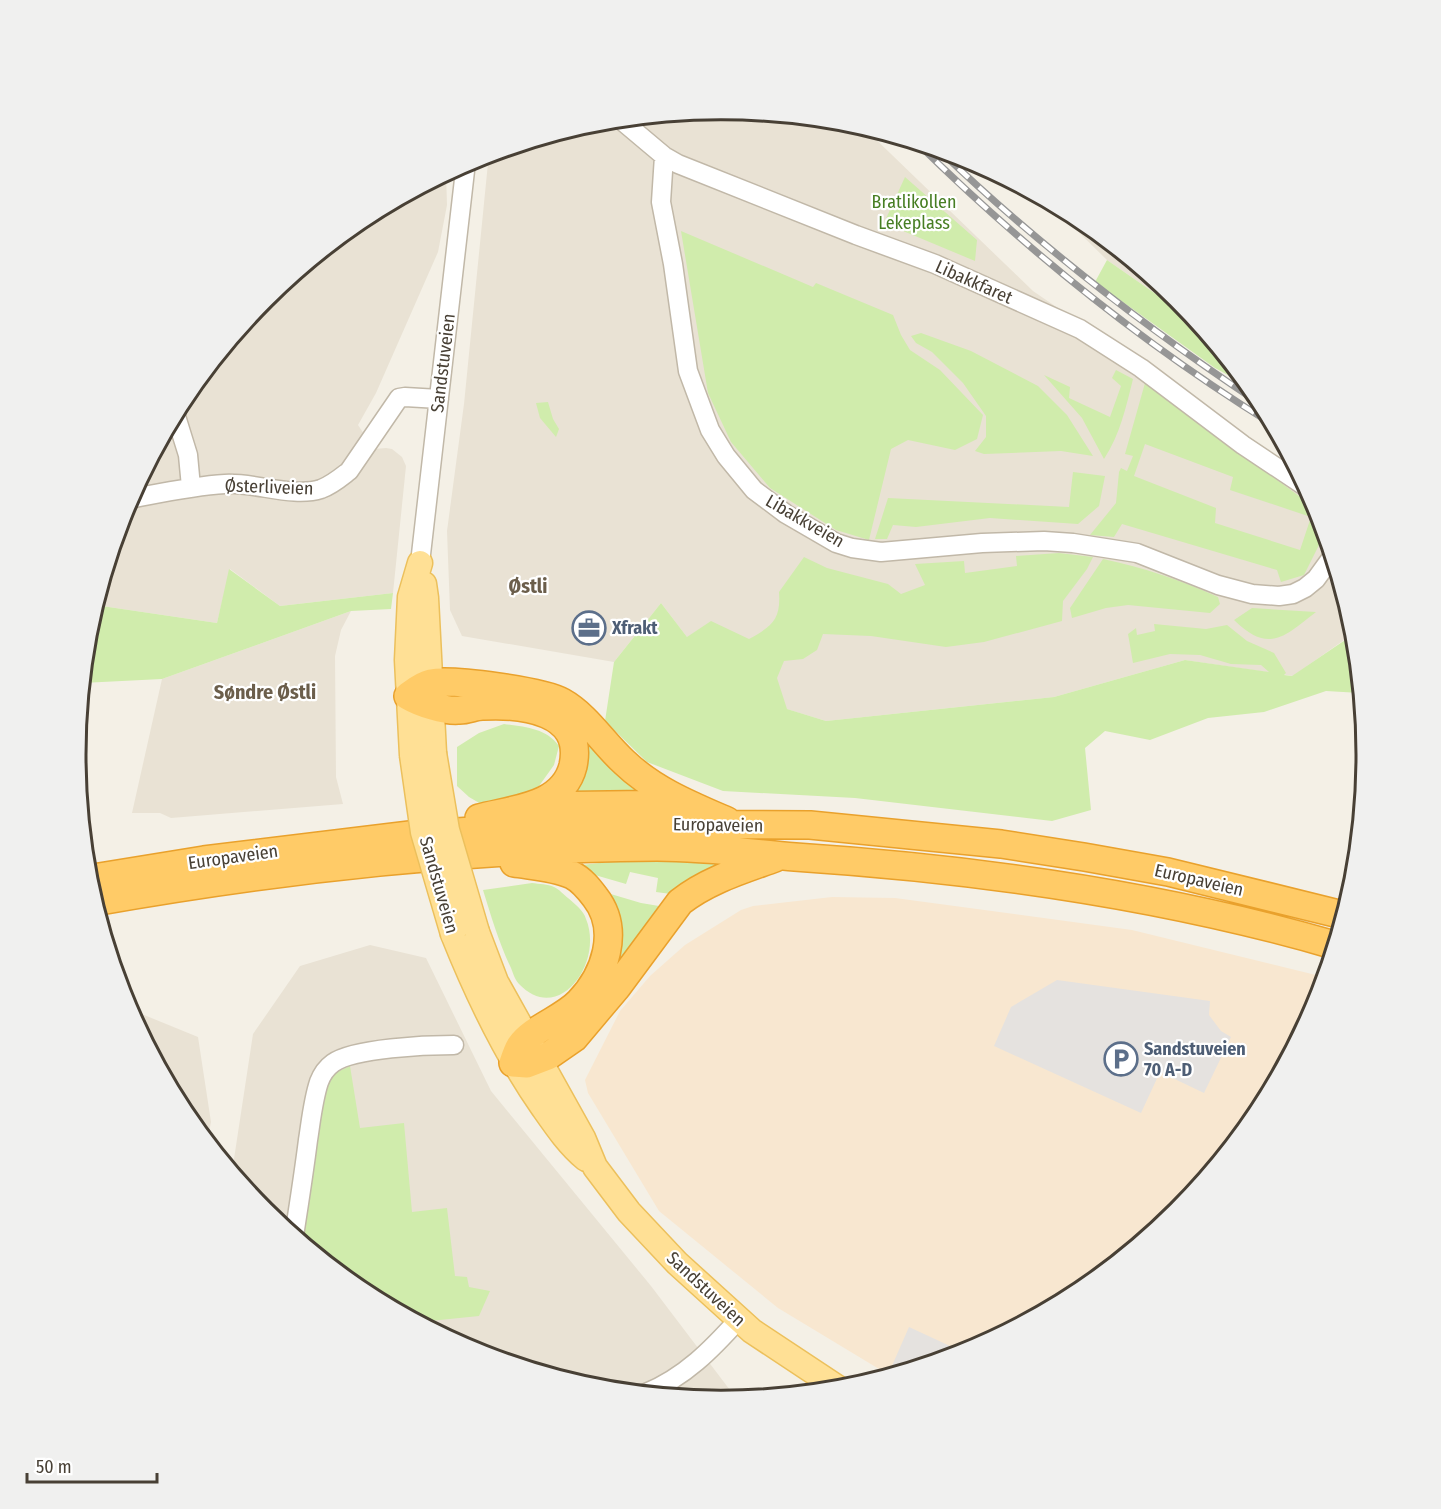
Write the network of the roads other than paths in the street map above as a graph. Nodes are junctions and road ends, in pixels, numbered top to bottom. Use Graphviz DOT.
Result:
graph roads {
  1 [pos="629,127"];
  2 [pos="664,156"];
  3 [pos="465,174"];
  4 [pos="439,399"];
  5 [pos="179,425"];
  6 [pos="1292,477"];
  7 [pos="191,487"];
  8 [pos="141,497"];
  9 [pos="420,563"];
  10 [pos="1326,565"];
  11 [pos="422,695"];
  12 [pos="423,754"];
  13 [pos="688,804"];
  14 [pos="531,806"];
  15 [pos="739,826"];
  16 [pos="410,835"];
  17 [pos="447,855"];
  18 [pos="782,856"];
  19 [pos="98,877"];
  20 [pos="103,901"];
  21 [pos="1335,913"];
  22 [pos="1327,943"];
  23 [pos="454,1045"];
  24 [pos="526,1054"];
  25 [pos="295,1226"];
  26 [pos="739,1319"];
  27 [pos="825,1380"];
  28 [pos="661,1386"];
  1 -- 2 [label="street, Libakkfaret"];
  2 -- 6 [label="street, Libakkfaret"];
  2 -- 10 [label="street, Libakkveien"];
  3 -- 4 [label="street, Sandstuveien"];
  4 -- 7 [label="street, Østerliveien"];
  4 -- 9 [label="street, Sandstuveien"];
  5 -- 7 [label="street"];
  7 -- 8 [label="street, Østerliveien"];
  9 -- 11 [label="main road, Sandstuveien"];
  11 -- 12 [label="main road, Sandstuveien"];
  11 -- 13 [label="highway"];
  11 -- 14 [label="highway"];
  12 -- 24 [label="main road, Sandstuveien, bridge"];
  12 -- 24 [label="main road, Sandstuveien, bridge"];
  13 -- 14 [label="highway"];
  13 -- 15 [label="highway"];
  14 -- 16 [label="highway"];
  15 -- 16 [label="highway, Europaveien"];
  15 -- 21 [label="highway, Europaveien"];
  16 -- 19 [label="highway, Europaveien"];
  17 -- 18 [label="highway, Europaveien"];
  17 -- 20 [label="highway, Europaveien"];
  17 -- 24 [label="highway"];
  18 -- 22 [label="highway, Europaveien"];
  18 -- 24 [label="highway"];
  23 -- 25 [label="street"];
  24 -- 26 [label="main road, Sandstuveien"];
  26 -- 27 [label="main road, Sandstuveien"];
  26 -- 28 [label="street"];
}
